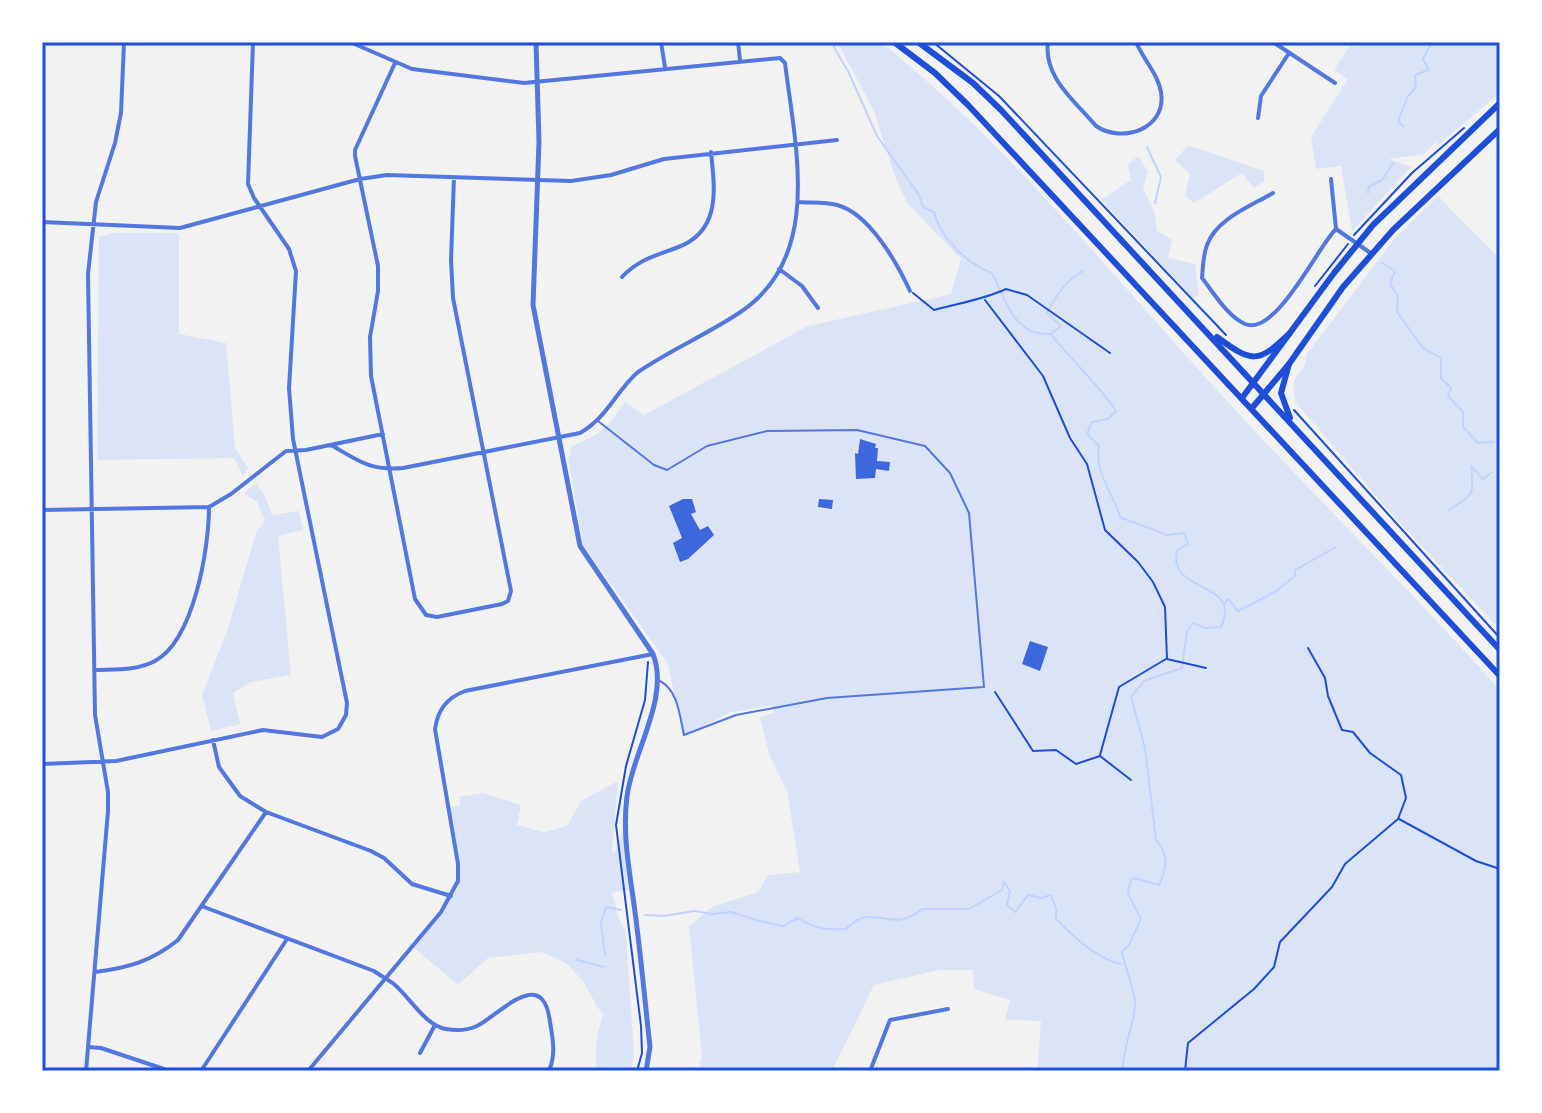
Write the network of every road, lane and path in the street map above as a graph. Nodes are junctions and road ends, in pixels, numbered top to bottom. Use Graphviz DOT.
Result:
graph roads {
  1 [pos="124,42"];
  2 [pos="253,42"];
  3 [pos="350,42"];
  4 [pos="536,42"];
  5 [pos="661,42"];
  6 [pos="738,42"];
  7 [pos="894,42"];
  8 [pos="918,42"];
  9 [pos="933,42"];
  10 [pos="1048,42"];
  11 [pos="1136,42"];
  12 [pos="1273,42"];
  13 [pos="1289,53"];
  14 [pos="740,60"];
  15 [pos="395,63"];
  16 [pos="665,67"];
  17 [pos="538,80"];
  18 [pos="1335,83"];
  19 [pos="1500,103"];
  20 [pos="1258,118"];
  21 [pos="1466,127"];
  22 [pos="1500,129"];
  23 [pos="837,140"];
  24 [pos="794,144"];
  25 [pos="711,152"];
  26 [pos="454,177"];
  27 [pos="360,179"];
  28 [pos="1331,179"];
  29 [pos="538,181"];
  30 [pos="1273,193"];
  31 [pos="799,202"];
  32 [pos="261,206"];
  33 [pos="42,222"];
  34 [pos="92,225"];
  35 [pos="1336,229"];
  36 [pos="1354,242"];
  37 [pos="1372,254"];
  38 [pos="779,269"];
  39 [pos="622,277"];
  40 [pos="1315,287"];
  41 [pos="910,291"];
  42 [pos="985,300"];
  43 [pos="818,308"];
  44 [pos="1207,330"];
  45 [pos="1290,333"];
  46 [pos="1225,335"];
  47 [pos="1110,353"];
  48 [pos="1289,364"];
  49 [pos="1255,383"];
  50 [pos="1264,393"];
  51 [pos="1242,398"];
  52 [pos="1252,408"];
  53 [pos="1294,410"];
  54 [pos="598,421"];
  55 [pos="1293,425"];
  56 [pos="383,434"];
  57 [pos="560,437"];
  58 [pos="331,445"];
  59 [pos="296,450"];
  60 [pos="482,453"];
  61 [pos="390,469"];
  62 [pos="209,507"];
  63 [pos="42,510"];
  64 [pos="92,510"];
  65 [pos="1500,638"];
  66 [pos="1308,648"];
  67 [pos="1500,650"];
  68 [pos="653,654"];
  69 [pos="1167,659"];
  70 [pos="1206,668"];
  71 [pos="94,670"];
  72 [pos="1500,676"];
  73 [pos="659,680"];
  74 [pos="995,692"];
  75 [pos="213,740"];
  76 [pos="1100,756"];
  77 [pos="102,762"];
  78 [pos="42,764"];
  79 [pos="1131,780"];
  80 [pos="266,812"];
  81 [pos="1398,819"];
  82 [pos="1500,869"];
  83 [pos="451,896"];
  84 [pos="204,907"];
  85 [pos="287,939"];
  86 [pos="95,972"];
  87 [pos="384,978"];
  88 [pos="948,1009"];
  89 [pos="435,1025"];
  90 [pos="88,1047"];
  91 [pos="420,1053"];
  92 [pos="86,1071"];
  93 [pos="170,1071"];
  94 [pos="201,1071"];
  95 [pos="308,1071"];
  96 [pos="549,1071"];
  97 [pos="646,1071"];
  98 [pos="870,1071"];
  99 [pos="1185,1071"];
  1 -- 34 [label="street"];
  2 -- 32 [label="street"];
  3 -- 15 [label="street"];
  4 -- 17 [label="street"];
  5 -- 16 [label="street"];
  6 -- 14 [label="street"];
  7 -- 51 [label="main road"];
  8 -- 44 [label="main road"];
  9 -- 46 [label="path"];
  10 -- 11 [label="street"];
  12 -- 13 [label="street"];
  13 -- 18 [label="street"];
  13 -- 20 [label="street"];
  14 -- 16 [label="street"];
  14 -- 24 [label="street"];
  15 -- 17 [label="street"];
  15 -- 27 [label="street"];
  16 -- 17 [label="street"];
  17 -- 29 [label="street"];
  19 -- 36 [label="main road"];
  21 -- 36 [label="path"];
  22 -- 37 [label="main road"];
  23 -- 24 [label="street"];
  24 -- 25 [label="street"];
  24 -- 31 [label="street"];
  25 -- 29 [label="street"];
  25 -- 39 [label="street"];
  26 -- 27 [label="street"];
  26 -- 29 [label="street"];
  26 -- 60 [label="street"];
  27 -- 32 [label="street"];
  27 -- 56 [label="street"];
  28 -- 35 [label="street"];
  29 -- 57 [label="street"];
  30 -- 35 [label="street"];
  31 -- 38 [label="street"];
  31 -- 41 [label="street"];
  32 -- 34 [label="street"];
  32 -- 59 [label="street"];
  33 -- 34 [label="street"];
  34 -- 64 [label="street"];
  35 -- 36 [label="street"];
  36 -- 37 [label="street"];
  36 -- 40 [label="path"];
  36 -- 45 [label="main road"];
  37 -- 48 [label="main road"];
  38 -- 43 [label="street"];
  38 -- 54 [label="street"];
  41 -- 42 [label="path"];
  42 -- 47 [label="path"];
  42 -- 69 [label="path"];
  44 -- 45 [label="main road"];
  44 -- 49 [label="main road"];
  45 -- 49 [label="main road"];
  48 -- 50 [label="main road"];
  48 -- 55 [label="main road"];
  49 -- 50 [label="main road"];
  49 -- 51 [label="main road"];
  50 -- 52 [label="main road"];
  50 -- 55 [label="main road"];
  51 -- 52 [label="main road"];
  52 -- 72 [label="main road"];
  53 -- 65 [label="path"];
  54 -- 57 [label="street"];
  54 -- 73 [label="lane"];
  55 -- 67 [label="main road"];
  56 -- 58 [label="street"];
  56 -- 61 [label="street"];
  57 -- 60 [label="street"];
  57 -- 68 [label="street"];
  58 -- 59 [label="street"];
  58 -- 61 [label="street"];
  59 -- 62 [label="street"];
  59 -- 75 [label="street"];
  60 -- 61 [label="street"];
  60 -- 61 [label="street"];
  62 -- 64 [label="street"];
  62 -- 71 [label="street"];
  63 -- 64 [label="street"];
  64 -- 71 [label="street"];
  66 -- 81 [label="path"];
  68 -- 73 [label="street"];
  68 -- 83 [label="street"];
  69 -- 70 [label="path"];
  69 -- 76 [label="path"];
  71 -- 77 [label="street"];
  73 -- 97 [label="street"];
  74 -- 76 [label="path"];
  75 -- 77 [label="street"];
  75 -- 80 [label="street"];
  76 -- 79 [label="path"];
  77 -- 78 [label="street"];
  77 -- 86 [label="street"];
  80 -- 83 [label="street"];
  80 -- 84 [label="street"];
  81 -- 82 [label="path"];
  81 -- 99 [label="path"];
  83 -- 87 [label="street"];
  84 -- 85 [label="street"];
  84 -- 86 [label="street"];
  85 -- 87 [label="street"];
  85 -- 94 [label="street"];
  86 -- 90 [label="street"];
  87 -- 89 [label="street"];
  87 -- 95 [label="street"];
  88 -- 98 [label="street"];
  89 -- 91 [label="street"];
  89 -- 96 [label="street"];
  90 -- 92 [label="street"];
  90 -- 93 [label="street"];
}
